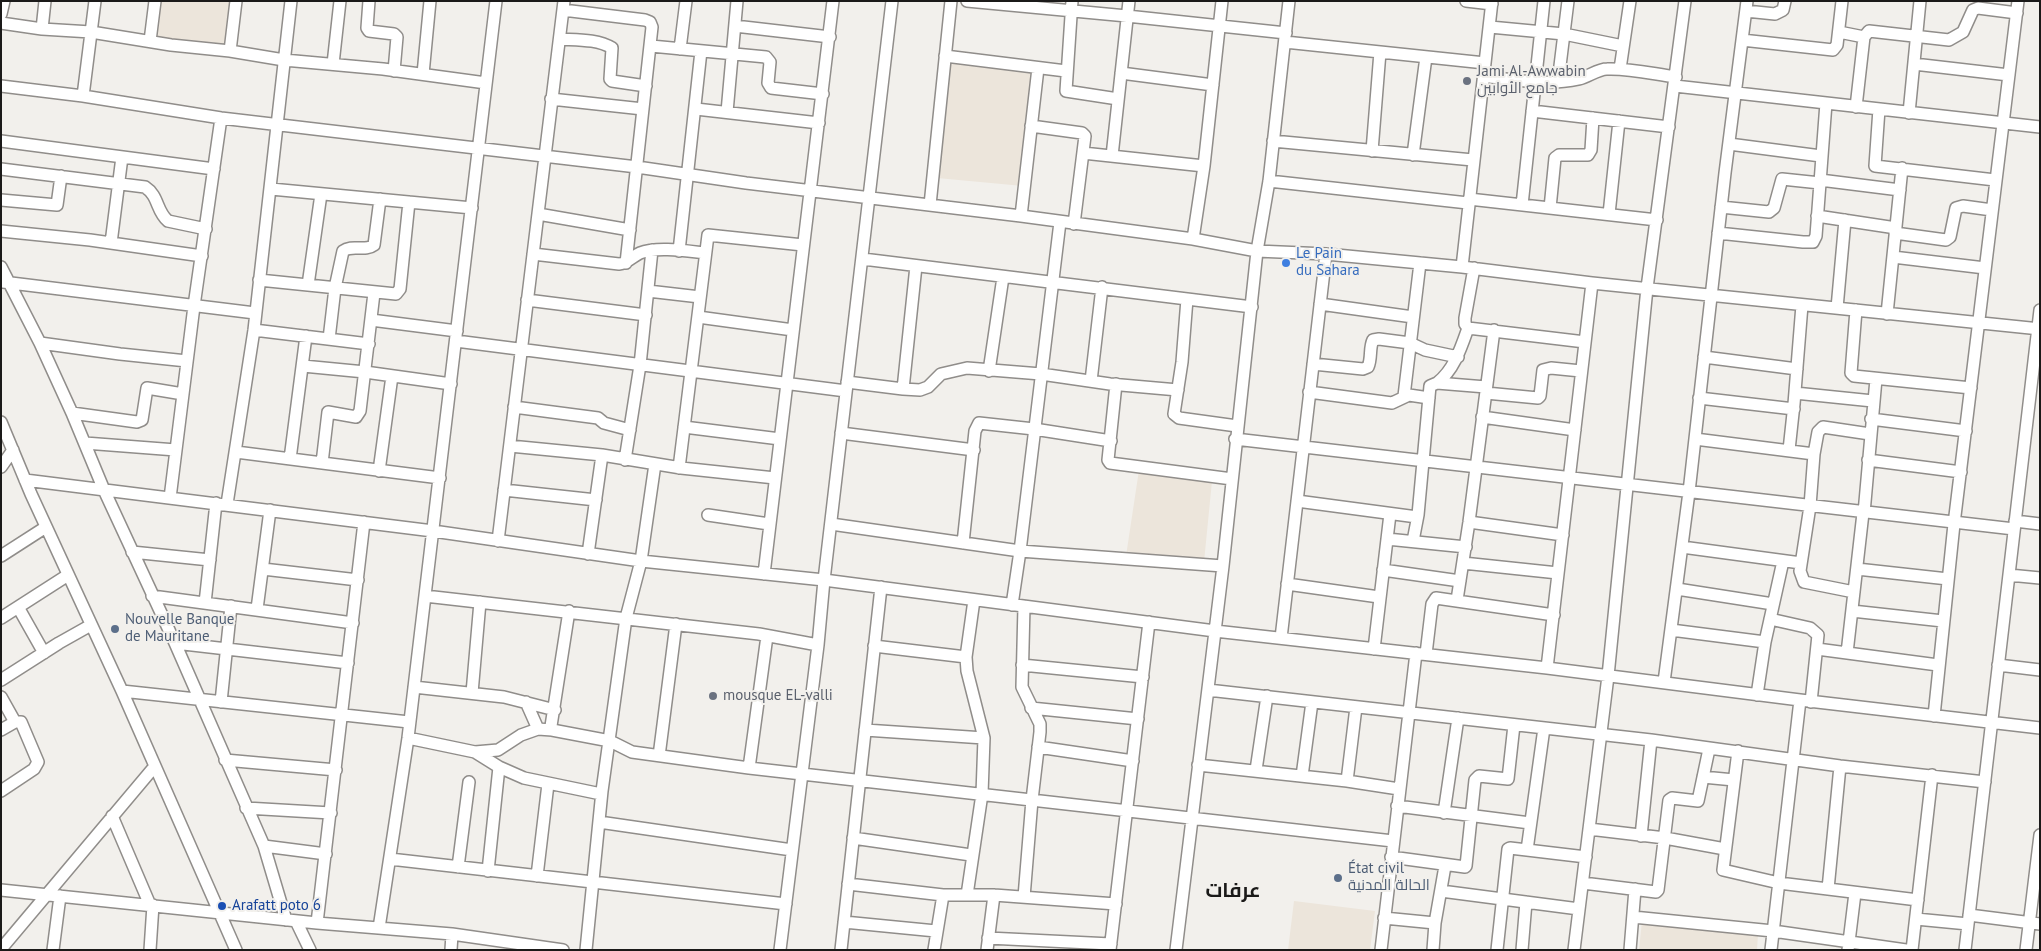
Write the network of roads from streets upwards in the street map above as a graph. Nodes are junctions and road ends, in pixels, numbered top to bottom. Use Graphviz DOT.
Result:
graph roads {
  1 [pos="4,1"];
  2 [pos="45,1"];
  3 [pos="95,1"];
  4 [pos="155,1"];
  5 [pos="236,1"];
  6 [pos="291,1"];
  7 [pos="340,1"];
  8 [pos="368,1"];
  9 [pos="430,1"];
  10 [pos="496,1"];
  11 [pos="686,1"];
  12 [pos="737,1"];
  13 [pos="833,1"];
  14 [pos="892,1"];
  15 [pos="951,1"];
  16 [pos="967,1"];
  17 [pos="1129,1"];
  18 [pos="1222,1"];
  19 [pos="1290,1"];
  20 [pos="1466,1"];
  21 [pos="1544,1"];
  22 [pos="1568,1"];
  23 [pos="1630,1"];
  24 [pos="1684,1"];
  25 [pos="1785,1"];
  26 [pos="1842,1"];
  27 [pos="1920,1"];
  28 [pos="2018,1"];
  29 [pos="1492,3"];
  30 [pos="564,6"];
  31 [pos="1072,6"];
  32 [pos="1746,6"];
  33 [pos="2017,13"];
  34 [pos="1,14"];
  35 [pos="1127,16"];
  36 [pos="1,23"];
  37 [pos="735,26"];
  38 [pos="1219,26"];
  39 [pos="1490,27"];
  40 [pos="42,29"];
  41 [pos="91,32"];
  42 [pos="1541,32"];
  43 [pos="1839,32"];
  44 [pos="1564,34"];
  45 [pos="1916,36"];
  46 [pos="830,37"];
  47 [pos="1864,37"];
  48 [pos="560,38"];
  49 [pos="1285,38"];
  50 [pos="1742,40"];
  51 [pos="150,41"];
  52 [pos="651,46"];
  53 [pos="1623,46"];
  54 [pos="680,49"];
  55 [pos="230,51"];
  56 [pos="701,51"];
  57 [pos="1380,52"];
  58 [pos="732,53"];
  59 [pos="945,56"];
  60 [pos="1426,57"];
  61 [pos="284,60"];
  62 [pos="1485,63"];
  63 [pos="333,64"];
  64 [pos="1914,64"];
  65 [pos="1038,68"];
  66 [pos="1620,69"];
  67 [pos="394,70"];
  68 [pos="1066,71"];
  69 [pos="1121,73"];
  70 [pos="422,74"];
  71 [pos="2009,75"];
  72 [pos="1483,76"];
  73 [pos="1675,81"];
  74 [pos="1535,82"];
  75 [pos="1558,82"];
  76 [pos="486,83"];
  77 [pos="1213,85"];
  78 [pos="1,86"];
  79 [pos="646,86"];
  80 [pos="1735,93"];
  81 [pos="823,94"];
  82 [pos="83,96"];
  83 [pos="551,99"];
  84 [pos="1118,99"];
  85 [pos="1826,103"];
  86 [pos="1856,107"];
  87 [pos="644,109"];
  88 [pos="696,109"];
  89 [pos="1879,109"];
  90 [pos="727,112"];
  91 [pos="1532,112"];
  92 [pos="1909,113"];
  93 [pos="221,118"];
  94 [pos="1593,118"];
  95 [pos="1619,121"];
  96 [pos="819,123"];
  97 [pos="2003,123"];
  98 [pos="277,124"];
  99 [pos="1031,126"];
  100 [pos="1669,127"];
  101 [pos="2040,127"];
  102 [pos="1,141"];
  103 [pos="1274,141"];
  104 [pos="1729,144"];
  105 [pos="479,149"];
  106 [pos="1372,151"];
  107 [pos="1083,153"];
  108 [pos="1413,154"];
  109 [pos="1112,156"];
  110 [pos="1822,156"];
  111 [pos="544,157"];
  112 [pos="122,158"];
  113 [pos="1473,160"];
  114 [pos="1204,166"];
  115 [pos="1875,166"];
  116 [pos="637,167"];
  117 [pos="1,168"];
  118 [pos="1902,168"];
  119 [pos="214,169"];
  120 [pos="688,175"];
  121 [pos="61,176"];
  122 [pos="1995,180"];
  123 [pos="1269,181"];
  124 [pos="1820,182"];
  125 [pos="119,183"];
  126 [pos="1872,187"];
  127 [pos="271,189"];
  128 [pos="811,190"];
  129 [pos="1900,190"];
  130 [pos="321,194"];
  131 [pos="869,197"];
  132 [pos="380,199"];
  133 [pos="1,200"];
  134 [pos="1468,201"];
  135 [pos="409,202"];
  136 [pos="930,205"];
  137 [pos="1522,205"];
  138 [pos="1721,207"];
  139 [pos="472,208"];
  140 [pos="1550,208"];
  141 [pos="1992,210"];
  142 [pos="538,214"];
  143 [pos="1609,214"];
  144 [pos="1021,216"];
  145 [pos="1818,216"];
  146 [pos="1657,220"];
  147 [pos="1845,220"];
  148 [pos="1060,222"];
  149 [pos="1074,224"];
  150 [pos="206,229"];
  151 [pos="630,230"];
  152 [pos="1896,230"];
  153 [pos="1,231"];
  154 [pos="1718,234"];
  155 [pos="1193,239"];
  156 [pos="111,243"];
  157 [pos="803,245"];
  158 [pos="652,250"];
  159 [pos="679,251"];
  160 [pos="1257,251"];
  161 [pos="705,253"];
  162 [pos="533,254"];
  163 [pos="1326,254"];
  164 [pos="202,256"];
  165 [pos="1893,257"];
  166 [pos="863,259"];
  167 [pos="626,263"];
  168 [pos="1420,263"];
  169 [pos="916,266"];
  170 [pos="1,267"];
  171 [pos="1462,267"];
  172 [pos="1474,268"];
  173 [pos="1985,268"];
  174 [pos="1003,277"];
  175 [pos="259,280"];
  176 [pos="1053,281"];
  177 [pos="4,282"];
  178 [pos="1592,283"];
  179 [pos="308,285"];
  180 [pos="1102,287"];
  181 [pos="336,288"];
  182 [pos="1647,288"];
  183 [pos="648,291"];
  184 [pos="374,293"];
  185 [pos="1711,295"];
  186 [pos="700,297"];
  187 [pos="1187,299"];
  188 [pos="527,300"];
  189 [pos="1320,304"];
  190 [pos="1802,305"];
  191 [pos="194,306"];
  192 [pos="1252,308"];
  193 [pos="1837,308"];
  194 [pos="1856,310"];
  195 [pos="2040,310"];
  196 [pos="255,313"];
  197 [pos="1887,314"];
  198 [pos="646,315"];
  199 [pos="698,317"];
  200 [pos="1413,317"];
  201 [pos="371,320"];
  202 [pos="1980,323"];
  203 [pos="1468,328"];
  204 [pos="2039,329"];
  205 [pos="254,330"];
  206 [pos="793,330"];
  207 [pos="1494,330"];
  208 [pos="306,336"];
  209 [pos="457,336"];
  210 [pos="329,339"];
  211 [pos="1585,342"];
  212 [pos="40,343"];
  213 [pos="1410,343"];
  214 [pos="369,344"];
  215 [pos="521,350"];
  216 [pos="1458,356"];
  217 [pos="1704,357"];
  218 [pos="187,361"];
  219 [pos="1313,364"];
  220 [pos="640,365"];
  221 [pos="302,366"];
  222 [pos="1797,369"];
  223 [pos="692,371"];
  224 [pos="989,371"];
  225 [pos="365,372"];
  226 [pos="1581,372"];
  227 [pos="1041,374"];
  228 [pos="392,376"];
  229 [pos="1854,376"];
  230 [pos="1876,379"];
  231 [pos="1091,381"];
  232 [pos="787,383"];
  233 [pos="1436,383"];
  234 [pos="451,384"];
  235 [pos="1116,384"];
  236 [pos="847,386"];
  237 [pos="1971,388"];
  238 [pos="903,389"];
  239 [pos="1178,390"];
  240 [pos="1486,390"];
  241 [pos="1309,392"];
  242 [pos="1795,393"];
  243 [pos="183,394"];
  244 [pos="1404,396"];
  245 [pos="1429,398"];
  246 [pos="1699,398"];
  247 [pos="1851,399"];
  248 [pos="1873,401"];
  249 [pos="2035,402"];
  250 [pos="514,406"];
  251 [pos="1794,409"];
  252 [pos="72,414"];
  253 [pos="1482,417"];
  254 [pos="1871,419"];
  255 [pos="1,422"];
  256 [pos="1237,426"];
  257 [pos="684,427"];
  258 [pos="1034,429"];
  259 [pos="630,430"];
  260 [pos="1575,430"];
  261 [pos="1966,431"];
  262 [pos="841,433"];
  263 [pos="1870,434"];
  264 [pos="780,439"];
  265 [pos="1235,439"];
  266 [pos="1695,439"];
  267 [pos="1111,441"];
  268 [pos="85,443"];
  269 [pos="510,446"];
  270 [pos="1302,446"];
  271 [pos="13,450"];
  272 [pos="176,450"];
  273 [pos="974,450"];
  274 [pos="1789,450"];
  275 [pos="236,452"];
  276 [pos="1814,454"];
  277 [pos="602,455"];
  278 [pos="290,459"];
  279 [pos="625,460"];
  280 [pos="1423,460"];
  281 [pos="1868,460"];
  282 [pos="322,463"];
  283 [pos="655,464"];
  284 [pos="1,467"];
  285 [pos="1476,467"];
  286 [pos="678,468"];
  287 [pos="380,471"];
  288 [pos="1961,472"];
  289 [pos="440,478"];
  290 [pos="775,478"];
  291 [pos="1570,478"];
  292 [pos="1232,479"];
  293 [pos="25,480"];
  294 [pos="1627,485"];
  295 [pos="104,490"];
  296 [pos="504,490"];
  297 [pos="1689,492"];
  298 [pos="170,498"];
  299 [pos="596,500"];
  300 [pos="1297,501"];
  301 [pos="222,504"];
  302 [pos="1810,506"];
  303 [pos="270,510"];
  304 [pos="1864,513"];
  305 [pos="1390,514"];
  306 [pos="708,515"];
  307 [pos="1417,517"];
  308 [pos="364,522"];
  309 [pos="1469,522"];
  310 [pos="769,524"];
  311 [pos="831,524"];
  312 [pos="1954,524"];
  313 [pos="2040,524"];
  314 [pos="2015,525"];
  315 [pos="46,527"];
  316 [pos="433,531"];
  317 [pos="1563,535"];
  318 [pos="1387,538"];
  319 [pos="498,541"];
  320 [pos="1413,541"];
  321 [pos="963,543"];
  322 [pos="1466,547"];
  323 [pos="1682,547"];
  324 [pos="1020,551"];
  325 [pos="132,552"];
  326 [pos="588,554"];
  327 [pos="1,556"];
  328 [pos="210,560"];
  329 [pos="641,561"];
  330 [pos="1783,561"];
  331 [pos="1463,563"];
  332 [pos="1802,563"];
  333 [pos="1223,566"];
  334 [pos="262,569"];
  335 [pos="1857,569"];
  336 [pos="1383,570"];
  337 [pos="764,574"];
  338 [pos="1558,574"];
  339 [pos="68,575"];
  340 [pos="2009,575"];
  341 [pos="2040,578"];
  342 [pos="1948,579"];
  343 [pos="358,580"];
  344 [pos="824,580"];
  345 [pos="1460,581"];
  346 [pos="1287,584"];
  347 [pos="881,587"];
  348 [pos="1677,589"];
  349 [pos="1854,592"];
  350 [pos="152,596"];
  351 [pos="425,596"];
  352 [pos="1379,597"];
  353 [pos="974,600"];
  354 [pos="1457,600"];
  355 [pos="480,602"];
  356 [pos="205,603"];
  357 [pos="1012,604"];
  358 [pos="1773,604"];
  359 [pos="231,606"];
  360 [pos="1024,606"];
  361 [pos="18,607"];
  362 [pos="257,610"];
  363 [pos="1852,611"];
  364 [pos="570,612"];
  365 [pos="1554,615"];
  366 [pos="1,618"];
  367 [pos="626,618"];
  368 [pos="1770,619"];
  369 [pos="1944,621"];
  370 [pos="1149,622"];
  371 [pos="353,623"];
  372 [pos="676,624"];
  373 [pos="91,625"];
  374 [pos="1671,630"];
  375 [pos="1215,631"];
  376 [pos="766,636"];
  377 [pos="1281,638"];
  378 [pos="175,642"];
  379 [pos="1765,642"];
  380 [pos="818,645"];
  381 [pos="874,646"];
  382 [pos="226,649"];
  383 [pos="1374,649"];
  384 [pos="1816,649"];
  385 [pos="44,653"];
  386 [pos="1421,653"];
  387 [pos="1847,653"];
  388 [pos="966,657"];
  389 [pos="348,663"];
  390 [pos="1022,665"];
  391 [pos="1938,665"];
  392 [pos="1998,665"];
  393 [pos="1547,668"];
  394 [pos="2040,670"];
  395 [pos="1608,676"];
  396 [pos="1143,677"];
  397 [pos="1,680"];
  398 [pos="1664,682"];
  399 [pos="414,687"];
  400 [pos="1208,690"];
  401 [pos="122,691"];
  402 [pos="472,693"];
  403 [pos="1757,695"];
  404 [pos="1267,696"];
  405 [pos="1,697"];
  406 [pos="199,700"];
  407 [pos="1806,701"];
  408 [pos="221,702"];
  409 [pos="526,702"];
  410 [pos="1312,702"];
  411 [pos="1356,707"];
  412 [pos="1031,708"];
  413 [pos="555,710"];
  414 [pos="1409,713"];
  415 [pos="342,715"];
  416 [pos="1934,716"];
  417 [pos="1458,718"];
  418 [pos="1138,719"];
  419 [pos="15,722"];
  420 [pos="410,722"];
  421 [pos="1992,722"];
  422 [pos="1514,725"];
  423 [pos="1544,728"];
  424 [pos="2040,728"];
  425 [pos="1,730"];
  426 [pos="538,730"];
  427 [pos="552,730"];
  428 [pos="865,730"];
  429 [pos="1601,734"];
  430 [pos="408,738"];
  431 [pos="984,738"];
  432 [pos="1651,740"];
  433 [pos="610,741"];
  434 [pos="1038,748"];
  435 [pos="1709,749"];
  436 [pos="1738,751"];
  437 [pos="475,752"];
  438 [pos="659,756"];
  439 [pos="225,760"];
  440 [pos="1793,760"];
  441 [pos="1133,761"];
  442 [pos="1198,765"];
  443 [pos="154,766"];
  444 [pos="1840,766"];
  445 [pos="499,767"];
  446 [pos="749,768"];
  447 [pos="336,770"];
  448 [pos="1256,770"];
  449 [pos="801,774"];
  450 [pos="1302,776"];
  451 [pos="1703,776"];
  452 [pos="1932,776"];
  453 [pos="860,780"];
  454 [pos="1347,780"];
  455 [pos="1734,780"];
  456 [pos="469,782"];
  457 [pos="1985,782"];
  458 [pos="548,784"];
  459 [pos="1399,788"];
  460 [pos="1,791"];
  461 [pos="602,794"];
  462 [pos="982,794"];
  463 [pos="1032,800"];
  464 [pos="1397,806"];
  465 [pos="246,808"];
  466 [pos="1127,811"];
  467 [pos="331,813"];
  468 [pos="1444,813"];
  469 [pos="112,816"];
  470 [pos="1472,816"];
  471 [pos="1192,818"];
  472 [pos="599,822"];
  473 [pos="1530,823"];
  474 [pos="1589,829"];
  475 [pos="2040,835"];
  476 [pos="1641,836"];
  477 [pos="853,838"];
  478 [pos="1665,838"];
  479 [pos="1393,842"];
  480 [pos="264,846"];
  481 [pos="1724,849"];
  482 [pos="792,850"];
  483 [pos="1526,850"];
  484 [pos="326,854"];
  485 [pos="971,855"];
  486 [pos="1391,857"];
  487 [pos="1586,857"];
  488 [pos="390,859"];
  489 [pos="1445,866"];
  490 [pos="458,867"];
  491 [pos="2038,869"];
  492 [pos="488,871"];
  493 [pos="536,876"];
  494 [pos="592,882"];
  495 [pos="1583,883"];
  496 [pos="1779,883"];
  497 [pos="848,884"];
  498 [pos="1635,889"];
  499 [pos="1828,889"];
  500 [pos="1,890"];
  501 [pos="1441,891"];
  502 [pos="1854,893"];
  503 [pos="46,895"];
  504 [pos="942,895"];
  505 [pos="967,895"];
  506 [pos="994,895"];
  507 [pos="60,896"];
  508 [pos="1024,897"];
  509 [pos="1502,899"];
  510 [pos="1918,900"];
  511 [pos="1526,902"];
  512 [pos="786,904"];
  513 [pos="1116,904"];
  514 [pos="152,905"];
  515 [pos="1579,909"];
  516 [pos="219,912"];
  517 [pos="1633,917"];
  518 [pos="1384,918"];
  519 [pos="1916,919"];
  520 [pos="291,920"];
  521 [pos="1968,920"];
  522 [pos="844,922"];
  523 [pos="317,923"];
  524 [pos="1435,923"];
  525 [pos="2034,923"];
  526 [pos="379,928"];
  527 [pos="936,931"];
  528 [pos="1773,931"];
  529 [pos="452,934"];
  530 [pos="988,944"];
  531 [pos="1822,944"];
  532 [pos="1848,946"];
  533 [pos="1110,947"];
  534 [pos="234,948"];
  535 [pos="1,949"];
  536 [pos="53,950"];
  537 [pos="150,950"];
  538 [pos="310,950"];
  539 [pos="451,950"];
  540 [pos="563,950"];
  541 [pos="586,950"];
  542 [pos="780,950"];
  543 [pos="841,950"];
  544 [pos="934,950"];
  545 [pos="1176,950"];
  546 [pos="1381,950"];
  547 [pos="1433,950"];
  548 [pos="1497,950"];
  549 [pos="1522,950"];
  550 [pos="1574,950"];
  551 [pos="1630,950"];
  552 [pos="1771,950"];
  553 [pos="1906,950"];
  554 [pos="1912,950"];
  555 [pos="1965,950"];
  556 [pos="2026,950"];
  1 -- 34 [label="street"];
  2 -- 40 [label="street"];
  3 -- 41 [label="street"];
  4 -- 51 [label="street"];
  5 -- 55 [label="street"];
  6 -- 61 [label="street"];
  7 -- 63 [label="street"];
  8 -- 67 [label="street"];
  9 -- 70 [label="street"];
  10 -- 76 [label="street"];
  11 -- 54 [label="street"];
  12 -- 37 [label="street"];
  13 -- 46 [label="street"];
  14 -- 131 [label="street"];
  15 -- 59 [label="street"];
  16 -- 31 [label="street"];
  17 -- 35 [label="street"];
  18 -- 38 [label="street"];
  19 -- 49 [label="street"];
  20 -- 29 [label="street"];
  21 -- 42 [label="street"];
  22 -- 44 [label="street"];
  23 -- 53 [label="street"];
  24 -- 73 [label="street"];
  25 -- 32 [label="street"];
  26 -- 43 [label="street"];
  27 -- 45 [label="street"];
  28 -- 33 [label="street"];
  29 -- 39 [label="street"];
  30 -- 48 [label="street"];
  30 -- 52 [label="street"];
  31 -- 35 [label="street"];
  31 -- 68 [label="street"];
  32 -- 50 [label="street"];
  33 -- 45 [label="street"];
  33 -- 71 [label="street"];
  35 -- 38 [label="street"];
  35 -- 69 [label="street"];
  36 -- 40 [label="street"];
  37 -- 46 [label="street"];
  37 -- 58 [label="street"];
  38 -- 49 [label="street"];
  38 -- 77 [label="street"];
  39 -- 42 [label="street"];
  39 -- 62 [label="street"];
  40 -- 41 [label="street"];
  41 -- 51 [label="street"];
  41 -- 82 [label="street"];
  42 -- 44 [label="street"];
  42 -- 74 [label="street"];
  43 -- 47 [label="street"];
  43 -- 50 [label="street"];
  44 -- 53 [label="street"];
  44 -- 75 [label="street"];
  45 -- 47 [label="street"];
  45 -- 64 [label="street"];
  46 -- 81 [label="street"];
  47 -- 86 [label="street"];
  48 -- 79 [label="street"];
  48 -- 83 [label="street"];
  49 -- 57 [label="street"];
  49 -- 103 [label="street"];
  50 -- 80 [label="street"];
  51 -- 55 [label="street"];
  52 -- 54 [label="street"];
  52 -- 79 [label="street"];
  53 -- 66 [label="street"];
  54 -- 56 [label="street"];
  55 -- 61 [label="street"];
  56 -- 58 [label="street"];
  56 -- 88 [label="street"];
  57 -- 60 [label="street"];
  57 -- 106 [label="street"];
  58 -- 81 [label="street"];
  58 -- 90 [label="street"];
  59 -- 65 [label="street"];
  59 -- 136 [label="street"];
  60 -- 62 [label="street"];
  60 -- 108 [label="street"];
  61 -- 63 [label="street"];
  61 -- 98 [label="street"];
  62 -- 72 [label="street"];
  63 -- 67 [label="street"];
  64 -- 71 [label="street"];
  64 -- 92 [label="street"];
  65 -- 68 [label="street"];
  65 -- 99 [label="street"];
  66 -- 73 [label="street"];
  66 -- 75 [label="street"];
  67 -- 70 [label="street"];
  68 -- 84 [label="street"];
  69 -- 77 [label="street"];
  69 -- 84 [label="street"];
  70 -- 76 [label="street"];
  71 -- 97 [label="street"];
  72 -- 74 [label="street"];
  72 -- 113 [label="street"];
  73 -- 80 [label="street"];
  73 -- 100 [label="street"];
  74 -- 75 [label="street"];
  74 -- 91 [label="street"];
  76 -- 105 [label="street"];
  77 -- 114 [label="street"];
  78 -- 82 [label="street"];
  79 -- 87 [label="street"];
  80 -- 85 [label="street"];
  80 -- 104 [label="street"];
  81 -- 96 [label="street"];
  82 -- 93 [label="street"];
  83 -- 87 [label="street"];
  83 -- 111 [label="street"];
  84 -- 109 [label="street"];
  85 -- 86 [label="street"];
  85 -- 110 [label="street"];
  86 -- 89 [label="street"];
  87 -- 116 [label="street"];
  88 -- 90 [label="street"];
  88 -- 120 [label="street"];
  89 -- 92 [label="street"];
  89 -- 115 [label="street"];
  90 -- 96 [label="street"];
  91 -- 94 [label="street"];
  91 -- 137 [label="street"];
  92 -- 97 [label="street"];
  93 -- 98 [label="street"];
  93 -- 119 [label="street"];
  94 -- 95 [label="street"];
  94 -- 140 [label="street"];
  95 -- 100 [label="street"];
  95 -- 143 [label="street"];
  96 -- 128 [label="street"];
  97 -- 101 [label="street"];
  97 -- 122 [label="street"];
  98 -- 105 [label="street"];
  98 -- 127 [label="street"];
  99 -- 107 [label="street"];
  99 -- 144 [label="street"];
  100 -- 146 [label="street"];
  102 -- 112 [label="street"];
  103 -- 106 [label="street"];
  103 -- 123 [label="street"];
  104 -- 110 [label="street"];
  104 -- 138 [label="street"];
  105 -- 111 [label="street"];
  105 -- 139 [label="street"];
  106 -- 108 [label="street"];
  107 -- 109 [label="street"];
  107 -- 149 [label="street"];
  108 -- 113 [label="street"];
  109 -- 114 [label="street"];
  110 -- 124 [label="street"];
  111 -- 116 [label="street"];
  111 -- 142 [label="street"];
  112 -- 119 [label="street"];
  112 -- 125 [label="street"];
  113 -- 134 [label="street"];
  114 -- 155 [label="street"];
  115 -- 118 [label="street"];
  115 -- 126 [label="street"];
  116 -- 120 [label="street"];
  116 -- 151 [label="street"];
  117 -- 121 [label="street"];
  118 -- 122 [label="street"];
  118 -- 129 [label="street"];
  119 -- 150 [label="street"];
  120 -- 128 [label="street"];
  120 -- 159 [label="street"];
  121 -- 125 [label="street"];
  121 -- 133 [label="street"];
  122 -- 141 [label="street"];
  123 -- 134 [label="street"];
  123 -- 160 [label="street"];
  124 -- 126 [label="street"];
  124 -- 138 [label="street"];
  124 -- 145 [label="street"];
  125 -- 150 [label="street"];
  125 -- 156 [label="street"];
  126 -- 129 [label="street"];
  127 -- 130 [label="street"];
  127 -- 175 [label="street"];
  128 -- 131 [label="street"];
  128 -- 157 [label="street"];
  129 -- 152 [label="street"];
  130 -- 132 [label="street"];
  130 -- 179 [label="street"];
  131 -- 136 [label="street"];
  131 -- 166 [label="street"];
  132 -- 135 [label="street"];
  132 -- 181 [label="street"];
  134 -- 137 [label="street"];
  134 -- 171 [label="street"];
  135 -- 139 [label="street"];
  135 -- 184 [label="street"];
  136 -- 144 [label="street"];
  137 -- 140 [label="street"];
  138 -- 154 [label="street"];
  139 -- 209 [label="street"];
  140 -- 143 [label="street"];
  141 -- 152 [label="street"];
  141 -- 173 [label="street"];
  142 -- 151 [label="street"];
  142 -- 162 [label="street"];
  143 -- 146 [label="street"];
  144 -- 148 [label="street"];
  145 -- 147 [label="street"];
  145 -- 154 [label="street"];
  146 -- 182 [label="street"];
  147 -- 152 [label="street"];
  147 -- 193 [label="street"];
  148 -- 149 [label="street"];
  148 -- 176 [label="street"];
  149 -- 155 [label="street"];
  150 -- 164 [label="street"];
  151 -- 167 [label="street"];
  152 -- 165 [label="street"];
  153 -- 156 [label="street"];
  154 -- 185 [label="street"];
  155 -- 160 [label="street"];
  156 -- 164 [label="street"];
  157 -- 161 [label="street"];
  157 -- 206 [label="street"];
  158 -- 159 [label="street"];
  158 -- 167 [label="street"];
  158 -- 183 [label="street"];
  159 -- 161 [label="street"];
  160 -- 163 [label="street"];
  160 -- 192 [label="street"];
  161 -- 186 [label="street"];
  162 -- 167 [label="street"];
  162 -- 188 [label="street"];
  163 -- 168 [label="street"];
  163 -- 189 [label="street"];
  164 -- 191 [label="street"];
  165 -- 173 [label="street"];
  165 -- 197 [label="street"];
  166 -- 169 [label="street"];
  166 -- 236 [label="street"];
  168 -- 171 [label="street"];
  168 -- 200 [label="street"];
  169 -- 174 [label="street"];
  169 -- 238 [label="street"];
  170 -- 177 [label="street"];
  171 -- 172 [label="street"];
  172 -- 178 [label="street"];
  172 -- 203 [label="street"];
  173 -- 202 [label="street"];
  174 -- 176 [label="street"];
  174 -- 224 [label="street"];
  175 -- 179 [label="street"];
  175 -- 196 [label="street"];
  176 -- 180 [label="street"];
  176 -- 227 [label="street"];
  177 -- 191 [label="street"];
  177 -- 212 [label="street"];
  178 -- 182 [label="street"];
  178 -- 211 [label="street"];
  179 -- 181 [label="street"];
  180 -- 187 [label="street"];
  180 -- 231 [label="street"];
  181 -- 184 [label="street"];
  181 -- 210 [label="street"];
  182 -- 185 [label="street"];
  182 -- 294 [label="street"];
  183 -- 186 [label="street"];
  183 -- 198 [label="street"];
  184 -- 201 [label="street"];
  185 -- 190 [label="street"];
  185 -- 217 [label="street"];
  186 -- 199 [label="street"];
  187 -- 192 [label="street"];
  187 -- 239 [label="street"];
  188 -- 198 [label="street"];
  188 -- 215 [label="street"];
  189 -- 200 [label="street"];
  189 -- 219 [label="street"];
  190 -- 193 [label="street"];
  190 -- 222 [label="street"];
  191 -- 196 [label="street"];
  191 -- 218 [label="street"];
  192 -- 256 [label="street"];
  193 -- 194 [label="street"];
  194 -- 197 [label="street"];
  194 -- 229 [label="street"];
  195 -- 204 [label="street"];
  196 -- 205 [label="street"];
  197 -- 202 [label="street"];
  198 -- 220 [label="street"];
  199 -- 206 [label="street"];
  199 -- 223 [label="street"];
  200 -- 213 [label="street"];
  201 -- 209 [label="street"];
  201 -- 214 [label="street"];
  202 -- 204 [label="street"];
  202 -- 237 [label="street"];
  203 -- 207 [label="street"];
  203 -- 216 [label="street"];
  204 -- 249 [label="street"];
  205 -- 208 [label="street"];
  205 -- 275 [label="street"];
  206 -- 232 [label="street"];
  207 -- 211 [label="street"];
  207 -- 240 [label="street"];
  208 -- 210 [label="street"];
  208 -- 221 [label="street"];
  209 -- 215 [label="street"];
  209 -- 234 [label="street"];
  210 -- 214 [label="street"];
  211 -- 226 [label="street"];
  212 -- 218 [label="street"];
  212 -- 252 [label="street"];
  213 -- 216 [label="street"];
  213 -- 219 [label="street"];
  213 -- 244 [label="street"];
  214 -- 225 [label="street"];
  215 -- 220 [label="street"];
  215 -- 250 [label="street"];
  216 -- 233 [label="street"];
  217 -- 222 [label="street"];
  217 -- 246 [label="street"];
  218 -- 243 [label="street"];
  219 -- 241 [label="street"];
  220 -- 223 [label="street"];
  220 -- 259 [label="street"];
  221 -- 225 [label="street"];
  221 -- 278 [label="street"];
  222 -- 242 [label="street"];
  223 -- 232 [label="street"];
  223 -- 257 [label="street"];
  224 -- 227 [label="street"];
  224 -- 238 [label="street"];
  225 -- 228 [label="street"];
  225 -- 282 [label="street"];
  226 -- 240 [label="street"];
  226 -- 260 [label="street"];
  227 -- 231 [label="street"];
  227 -- 258 [label="street"];
  228 -- 234 [label="street"];
  228 -- 287 [label="street"];
  229 -- 230 [label="street"];
  229 -- 247 [label="street"];
  230 -- 237 [label="street"];
  230 -- 248 [label="street"];
  231 -- 235 [label="street"];
  232 -- 236 [label="street"];
  232 -- 264 [label="street"];
  233 -- 240 [label="street"];
  233 -- 245 [label="street"];
  234 -- 289 [label="street"];
  235 -- 239 [label="street"];
  235 -- 267 [label="street"];
  236 -- 238 [label="street"];
  236 -- 262 [label="street"];
  237 -- 261 [label="street"];
  239 -- 256 [label="street"];
  240 -- 253 [label="street"];
  241 -- 244 [label="street"];
  241 -- 270 [label="street"];
  242 -- 247 [label="street"];
  242 -- 251 [label="street"];
  243 -- 252 [label="street"];
  243 -- 272 [label="street"];
  244 -- 245 [label="street"];
  245 -- 280 [label="street"];
  246 -- 251 [label="street"];
  246 -- 266 [label="street"];
  247 -- 248 [label="street"];
  248 -- 254 [label="street"];
  249 -- 314 [label="street"];
  250 -- 259 [label="street"];
  250 -- 269 [label="street"];
  251 -- 274 [label="street"];
  252 -- 268 [label="street"];
  253 -- 260 [label="street"];
  253 -- 285 [label="street"];
  254 -- 261 [label="street"];
  254 -- 263 [label="street"];
  255 -- 271 [label="street"];
  256 -- 265 [label="street"];
  257 -- 264 [label="street"];
  257 -- 286 [label="street"];
  258 -- 267 [label="street"];
  258 -- 273 [label="street"];
  258 -- 324 [label="street"];
  259 -- 279 [label="street"];
  260 -- 291 [label="street"];
  261 -- 288 [label="street"];
  262 -- 273 [label="street"];
  262 -- 311 [label="street"];
  263 -- 276 [label="street"];
  263 -- 281 [label="street"];
  264 -- 290 [label="street"];
  265 -- 270 [label="street"];
  265 -- 292 [label="street"];
  266 -- 274 [label="street"];
  266 -- 297 [label="street"];
  267 -- 292 [label="street"];
  268 -- 272 [label="street"];
  268 -- 295 [label="street"];
  269 -- 277 [label="street"];
  269 -- 296 [label="street"];
  270 -- 280 [label="street"];
  270 -- 300 [label="street"];
  271 -- 284 [label="street"];
  271 -- 293 [label="street"];
  272 -- 298 [label="street"];
  273 -- 321 [label="street"];
  274 -- 276 [label="street"];
  275 -- 278 [label="street"];
  275 -- 301 [label="street"];
  276 -- 302 [label="street"];
  277 -- 279 [label="street"];
  277 -- 299 [label="street"];
  278 -- 282 [label="street"];
  279 -- 283 [label="street"];
  280 -- 285 [label="street"];
  280 -- 307 [label="street"];
  281 -- 288 [label="street"];
  281 -- 304 [label="street"];
  282 -- 287 [label="street"];
  283 -- 286 [label="street"];
  283 -- 329 [label="street"];
  285 -- 291 [label="street"];
  285 -- 309 [label="street"];
  286 -- 290 [label="street"];
  287 -- 289 [label="street"];
  288 -- 312 [label="street"];
  289 -- 316 [label="street"];
  290 -- 310 [label="street"];
  291 -- 294 [label="street"];
  291 -- 317 [label="street"];
  292 -- 333 [label="street"];
  293 -- 295 [label="street"];
  293 -- 315 [label="street"];
  294 -- 297 [label="street"];
  294 -- 395 [label="street"];
  295 -- 298 [label="street"];
  295 -- 325 [label="street"];
  296 -- 299 [label="street"];
  296 -- 319 [label="street"];
  297 -- 302 [label="street"];
  297 -- 323 [label="street"];
  298 -- 301 [label="street"];
  299 -- 326 [label="street"];
  300 -- 305 [label="street"];
  300 -- 346 [label="street"];
  301 -- 303 [label="street"];
  301 -- 328 [label="street"];
  302 -- 304 [label="street"];
  302 -- 332 [label="street"];
  303 -- 308 [label="street"];
  303 -- 334 [label="street"];
  304 -- 312 [label="street"];
  304 -- 335 [label="street"];
  305 -- 307 [label="street"];
  305 -- 318 [label="street"];
  306 -- 310 [label="street"];
  307 -- 320 [label="street"];
  308 -- 316 [label="street"];
  308 -- 343 [label="street"];
  309 -- 317 [label="street"];
  309 -- 322 [label="street"];
  310 -- 337 [label="street"];
  311 -- 321 [label="street"];
  311 -- 344 [label="street"];
  312 -- 314 [label="street"];
  312 -- 342 [label="street"];
  313 -- 314 [label="street"];
  314 -- 340 [label="street"];
  315 -- 327 [label="street"];
  315 -- 339 [label="street"];
  316 -- 319 [label="street"];
  316 -- 351 [label="street"];
  317 -- 338 [label="street"];
  318 -- 320 [label="street"];
  318 -- 336 [label="street"];
  319 -- 326 [label="street"];
  320 -- 322 [label="street"];
  321 -- 324 [label="street"];
  322 -- 331 [label="street"];
  323 -- 330 [label="street"];
  323 -- 348 [label="street"];
  324 -- 333 [label="street"];
  324 -- 357 [label="street"];
  325 -- 328 [label="street"];
  325 -- 350 [label="street"];
  326 -- 329 [label="street"];
  328 -- 356 [label="street"];
  329 -- 337 [label="street"];
  329 -- 367 [label="street"];
  330 -- 332 [label="street"];
  330 -- 358 [label="street"];
  331 -- 338 [label="street"];
  331 -- 345 [label="street"];
  332 -- 349 [label="street"];
  333 -- 375 [label="street"];
  334 -- 343 [label="street"];
  334 -- 362 [label="street"];
  335 -- 342 [label="street"];
  335 -- 349 [label="street"];
  336 -- 345 [label="street"];
  336 -- 352 [label="street"];
  337 -- 344 [label="street"];
  338 -- 365 [label="street"];
  339 -- 361 [label="street"];
  339 -- 373 [label="street"];
  340 -- 341 [label="street"];
  340 -- 392 [label="street"];
  342 -- 369 [label="street"];
  343 -- 371 [label="street"];
  344 -- 347 [label="street"];
  344 -- 380 [label="street"];
  345 -- 354 [label="street"];
  346 -- 352 [label="street"];
  346 -- 377 [label="street"];
  347 -- 353 [label="street"];
  347 -- 381 [label="street"];
  348 -- 358 [label="street"];
  348 -- 374 [label="street"];
  349 -- 363 [label="street"];
  350 -- 356 [label="street"];
  350 -- 378 [label="street"];
  351 -- 355 [label="street"];
  351 -- 399 [label="street"];
  352 -- 383 [label="street"];
  353 -- 357 [label="street"];
  353 -- 388 [label="street"];
  354 -- 365 [label="street"];
  354 -- 386 [label="street"];
  355 -- 364 [label="street"];
  355 -- 402 [label="street"];
  356 -- 359 [label="street"];
  357 -- 360 [label="street"];
  358 -- 368 [label="street"];
  359 -- 362 [label="street"];
  359 -- 382 [label="street"];
  360 -- 370 [label="street"];
  360 -- 390 [label="street"];
  361 -- 366 [label="street"];
  361 -- 385 [label="street"];
  362 -- 371 [label="street"];
  363 -- 369 [label="street"];
  363 -- 387 [label="street"];
  364 -- 367 [label="street"];
  364 -- 413 [label="street"];
  365 -- 393 [label="street"];
  367 -- 372 [label="street"];
  367 -- 433 [label="street"];
  368 -- 379 [label="street"];
  368 -- 384 [label="street"];
  369 -- 391 [label="street"];
  370 -- 375 [label="street"];
  370 -- 396 [label="street"];
  371 -- 389 [label="street"];
  372 -- 376 [label="street"];
  372 -- 438 [label="street"];
  373 -- 385 [label="street"];
  373 -- 401 [label="street"];
  374 -- 379 [label="street"];
  374 -- 398 [label="street"];
  375 -- 377 [label="street"];
  375 -- 400 [label="street"];
  376 -- 380 [label="street"];
  376 -- 446 [label="street"];
  377 -- 383 [label="street"];
  378 -- 382 [label="street"];
  378 -- 406 [label="street"];
  379 -- 403 [label="street"];
  380 -- 449 [label="street"];
  381 -- 388 [label="street"];
  381 -- 428 [label="street"];
  382 -- 389 [label="street"];
  382 -- 408 [label="street"];
  383 -- 386 [label="street"];
  384 -- 387 [label="street"];
  384 -- 407 [label="street"];
  385 -- 397 [label="street"];
  386 -- 393 [label="street"];
  386 -- 414 [label="street"];
  387 -- 391 [label="street"];
  388 -- 431 [label="street"];
  389 -- 415 [label="street"];
  390 -- 396 [label="street"];
  390 -- 412 [label="street"];
  391 -- 416 [label="street"];
  392 -- 394 [label="street"];
  392 -- 421 [label="street"];
  393 -- 395 [label="street"];
  395 -- 398 [label="street"];
  395 -- 429 [label="street"];
  396 -- 418 [label="street"];
  398 -- 403 [label="street"];
  399 -- 402 [label="street"];
  399 -- 420 [label="street"];
  400 -- 404 [label="street"];
  400 -- 442 [label="street"];
  401 -- 406 [label="street"];
  401 -- 443 [label="street"];
  402 -- 409 [label="street"];
  403 -- 407 [label="street"];
  404 -- 410 [label="street"];
  404 -- 448 [label="street"];
  405 -- 419 [label="street"];
  406 -- 408 [label="street"];
  406 -- 439 [label="street"];
  407 -- 416 [label="street"];
  407 -- 440 [label="street"];
  408 -- 415 [label="street"];
  409 -- 413 [label="street"];
  409 -- 426 [label="street"];
  410 -- 411 [label="street"];
  410 -- 450 [label="street"];
  411 -- 414 [label="street"];
  411 -- 454 [label="street"];
  412 -- 418 [label="street"];
  412 -- 434 [label="street"];
  413 -- 427 [label="street"];
  414 -- 417 [label="street"];
  414 -- 459 [label="street"];
  415 -- 420 [label="street"];
  415 -- 447 [label="street"];
  416 -- 421 [label="street"];
  417 -- 422 [label="street"];
  417 -- 468 [label="street"];
  418 -- 441 [label="street"];
  419 -- 425 [label="street"];
  419 -- 460 [label="street"];
  420 -- 430 [label="street"];
  421 -- 424 [label="street"];
  421 -- 457 [label="street"];
  422 -- 423 [label="street"];
  422 -- 470 [label="street"];
  423 -- 429 [label="street"];
  423 -- 473 [label="street"];
  426 -- 427 [label="street"];
  426 -- 437 [label="street"];
  427 -- 433 [label="street"];
  428 -- 431 [label="street"];
  428 -- 453 [label="street"];
  429 -- 432 [label="street"];
  429 -- 474 [label="street"];
  430 -- 437 [label="street"];
  430 -- 488 [label="street"];
  431 -- 462 [label="street"];
  432 -- 435 [label="street"];
  432 -- 476 [label="street"];
  433 -- 438 [label="street"];
  433 -- 461 [label="street"];
  434 -- 441 [label="street"];
  434 -- 463 [label="street"];
  435 -- 436 [label="street"];
  435 -- 451 [label="street"];
  436 -- 440 [label="street"];
  436 -- 455 [label="street"];
  437 -- 445 [label="street"];
  438 -- 446 [label="street"];
  439 -- 447 [label="street"];
  439 -- 465 [label="street"];
  440 -- 444 [label="street"];
  440 -- 496 [label="street"];
  441 -- 466 [label="street"];
  442 -- 448 [label="street"];
  442 -- 471 [label="street"];
  443 -- 469 [label="street"];
  443 -- 516 [label="street"];
  444 -- 452 [label="street"];
  444 -- 499 [label="street"];
  445 -- 458 [label="street"];
  445 -- 492 [label="street"];
  446 -- 449 [label="street"];
  447 -- 467 [label="street"];
  448 -- 450 [label="street"];
  449 -- 453 [label="street"];
  449 -- 482 [label="street"];
  450 -- 454 [label="street"];
  451 -- 455 [label="street"];
  451 -- 478 [label="street"];
  452 -- 457 [label="street"];
  452 -- 510 [label="street"];
  453 -- 462 [label="street"];
  453 -- 477 [label="street"];
  454 -- 459 [label="street"];
  455 -- 481 [label="street"];
  456 -- 490 [label="street"];
  457 -- 521 [label="street"];
  458 -- 461 [label="street"];
  458 -- 493 [label="street"];
  459 -- 464 [label="street"];
  461 -- 472 [label="street"];
  462 -- 463 [label="street"];
  462 -- 485 [label="street"];
  463 -- 466 [label="street"];
  463 -- 508 [label="street"];
  464 -- 468 [label="street"];
  464 -- 479 [label="street"];
  465 -- 467 [label="street"];
  465 -- 480 [label="street"];
  466 -- 471 [label="street"];
  466 -- 513 [label="street"];
  467 -- 484 [label="street"];
  468 -- 470 [label="street"];
  469 -- 503 [label="street"];
  469 -- 514 [label="street"];
  470 -- 473 [label="street"];
  470 -- 489 [label="street"];
  471 -- 479 [label="street"];
  471 -- 545 [label="street"];
  472 -- 482 [label="street"];
  472 -- 494 [label="street"];
  473 -- 483 [label="street"];
  474 -- 476 [label="street"];
  474 -- 487 [label="street"];
  475 -- 491 [label="street"];
  476 -- 478 [label="street"];
  477 -- 485 [label="street"];
  477 -- 497 [label="street"];
  478 -- 481 [label="street"];
  478 -- 498 [label="street"];
  479 -- 486 [label="street"];
  480 -- 484 [label="street"];
  480 -- 520 [label="street"];
  481 -- 496 [label="street"];
  482 -- 512 [label="street"];
  483 -- 487 [label="street"];
  483 -- 509 [label="street"];
  484 -- 523 [label="street"];
  485 -- 505 [label="street"];
  486 -- 489 [label="street"];
  486 -- 518 [label="street"];
  487 -- 495 [label="street"];
  488 -- 490 [label="street"];
  488 -- 526 [label="street"];
  489 -- 501 [label="street"];
  490 -- 492 [label="street"];
  491 -- 525 [label="street"];
  492 -- 493 [label="street"];
  493 -- 494 [label="street"];
  494 -- 512 [label="street"];
  494 -- 541 [label="street"];
  495 -- 498 [label="street"];
  495 -- 515 [label="street"];
  496 -- 499 [label="street"];
  496 -- 528 [label="street"];
  497 -- 504 [label="street"];
  497 -- 522 [label="street"];
  498 -- 517 [label="street"];
  499 -- 502 [label="street"];
  500 -- 503 [label="street"];
  501 -- 509 [label="street"];
  501 -- 524 [label="street"];
  502 -- 510 [label="street"];
  502 -- 532 [label="street"];
  503 -- 507 [label="street"];
  503 -- 535 [label="street"];
  504 -- 505 [label="street"];
  504 -- 527 [label="street"];
  505 -- 506 [label="street"];
  506 -- 508 [label="street"];
  506 -- 530 [label="street"];
  507 -- 514 [label="street"];
  507 -- 536 [label="street"];
  508 -- 513 [label="street"];
  509 -- 511 [label="street"];
  509 -- 548 [label="street"];
  510 -- 519 [label="street"];
  511 -- 515 [label="street"];
  511 -- 549 [label="street"];
  512 -- 542 [label="street"];
  513 -- 533 [label="street"];
  514 -- 516 [label="street"];
  514 -- 537 [label="street"];
  515 -- 550 [label="street"];
  516 -- 520 [label="street"];
  516 -- 534 [label="street"];
  517 -- 528 [label="street"];
  517 -- 551 [label="street"];
  518 -- 524 [label="street"];
  518 -- 546 [label="street"];
  519 -- 521 [label="street"];
  519 -- 554 [label="street"];
  520 -- 523 [label="street"];
  520 -- 538 [label="street"];
  521 -- 525 [label="street"];
  521 -- 555 [label="street"];
  522 -- 527 [label="street"];
  522 -- 543 [label="street"];
  523 -- 526 [label="street"];
  524 -- 547 [label="street"];
  525 -- 556 [label="street"];
  526 -- 529 [label="street"];
  527 -- 544 [label="street"];
  528 -- 531 [label="street"];
  528 -- 552 [label="street"];
  529 -- 539 [label="street"];
  529 -- 540 [label="street"];
  530 -- 533 [label="street"];
  531 -- 532 [label="street"];
  532 -- 553 [label="street"];
}
